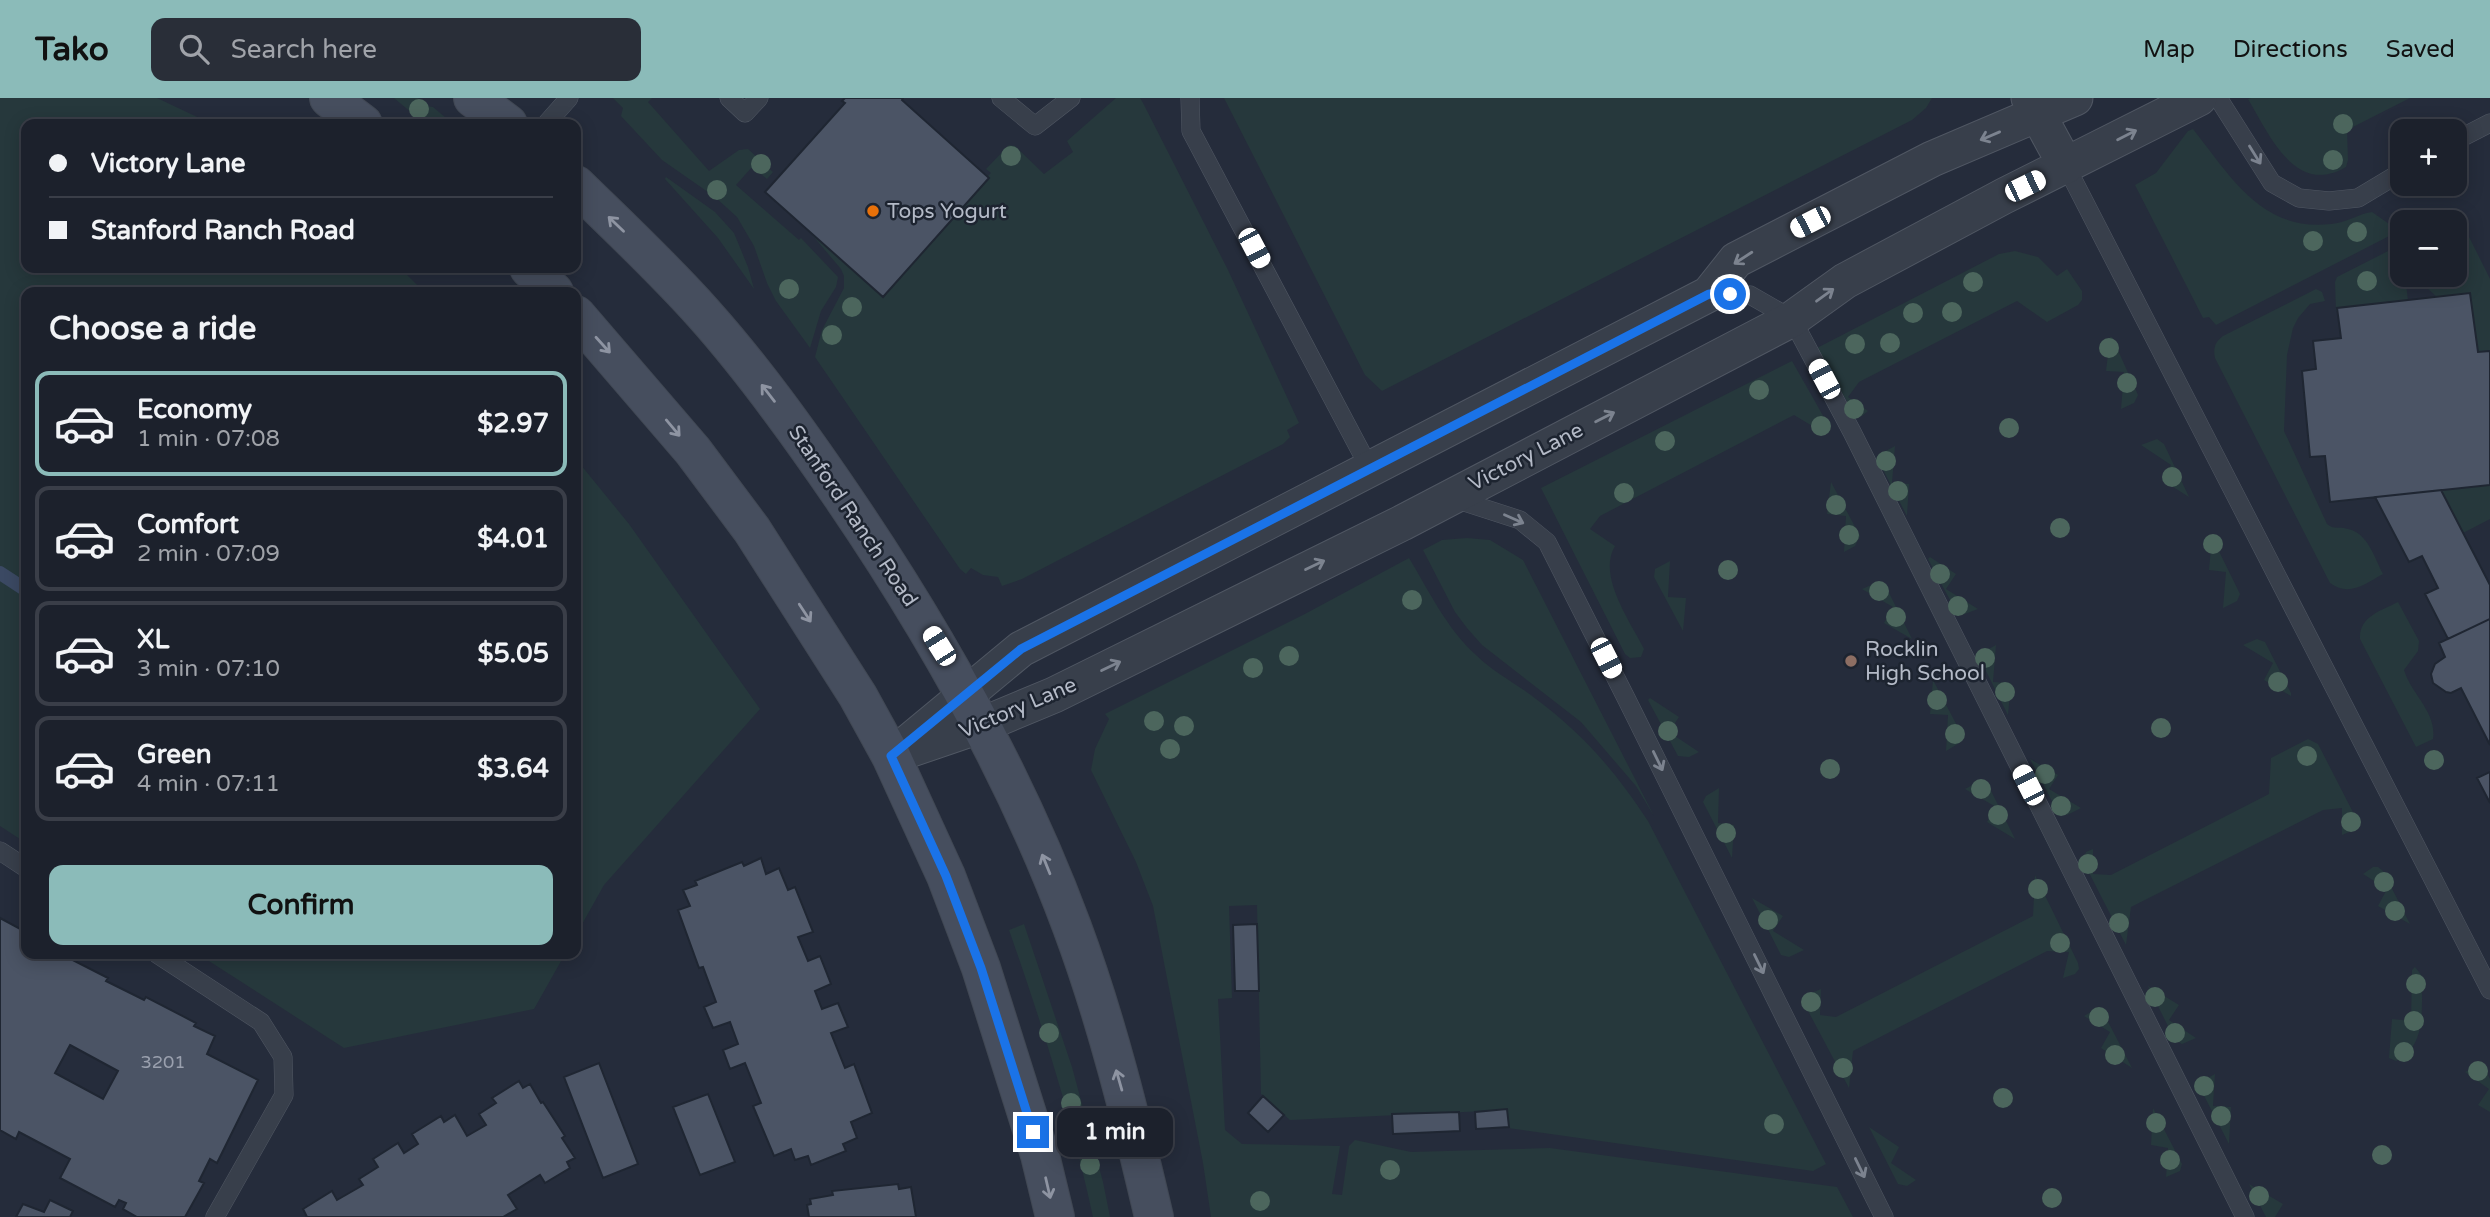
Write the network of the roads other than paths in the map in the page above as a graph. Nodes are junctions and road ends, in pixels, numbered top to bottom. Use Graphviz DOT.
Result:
graph roads {
  1 [pos="329,98"];
  2 [pos="473,98"];
  3 [pos="569,98"];
  4 [pos="729,98"];
  5 [pos="759,98"];
  6 [pos="1001,98"];
  7 [pos="1071,98"];
  8 [pos="1190,98"];
  9 [pos="2075,98"];
  10 [pos="2199,98"];
  11 [pos="2218,98"];
  12 [pos="2034,106"];
  13 [pos="356,119"];
  14 [pos="502,119"];
  15 [pos="550,119"];
  16 [pos="2490,123"];
  17 [pos="2467,135"];
  18 [pos="2066,166"];
  19 [pos="2390,179"];
  20 [pos="581,190"];
  21 [pos="534,273"];
  22 [pos="549,287"];
  23 [pos="1709,294"];
  24 [pos="1792,319"];
  25 [pos="581,321"];
  26 [pos="1370,470"];
  27 [pos="1450,497"];
  28 [pos="974,710"];
  29 [pos="891,756"];
  30 [pos="0,851"];
  31 [pos="21,865"];
  32 [pos="165,959"];
  33 [pos="2490,990"];
  34 [pos="215,1217"];
  35 [pos="1055,1217"];
  36 [pos="1154,1217"];
  37 [pos="1884,1217"];
  38 [pos="2245,1217"];
  1 -- 13 [label="main road"];
  2 -- 14 [label="main road"];
  3 -- 15 [label="lane"];
  4 -- 5 [label="lane"];
  6 -- 7 [label="lane"];
  8 -- 26 [label="lane"];
  9 -- 12 [label="street, Victory Lane"];
  18 -- 10 [label="street, Victory Lane, one-way"];
  11 -- 19 [label="lane, one-way"];
  12 -- 18 [label="street"];
  12 -- 23 [label="street, Victory Lane, one-way"];
  16 -- 17 [label="lane"];
  24 -- 18 [label="street, Victory Lane, one-way"];
  18 -- 33 [label="lane"];
  28 -- 20 [label="main road, Stanford Ranch Road, one-way"];
  21 -- 22 [label="main road"];
  23 -- 24 [label="lane"];
  23 -- 26 [label="street, Victory Lane"];
  27 -- 24 [label="street, Victory Lane, one-way"];
  24 -- 38 [label="lane"];
  25 -- 29 [label="main road, one-way"];
  26 -- 28 [label="street, Victory Lane"];
  28 -- 27 [label="street, Victory Lane, one-way"];
  27 -- 37 [label="lane, one-way"];
  28 -- 29 [label="street, Victory Lane"];
  36 -- 28 [label="main road, Stanford Ranch Road, one-way"];
  29 -- 35 [label="main road, one-way"];
  30 -- 31 [label="lane"];
  32 -- 34 [label="lane"];
}
